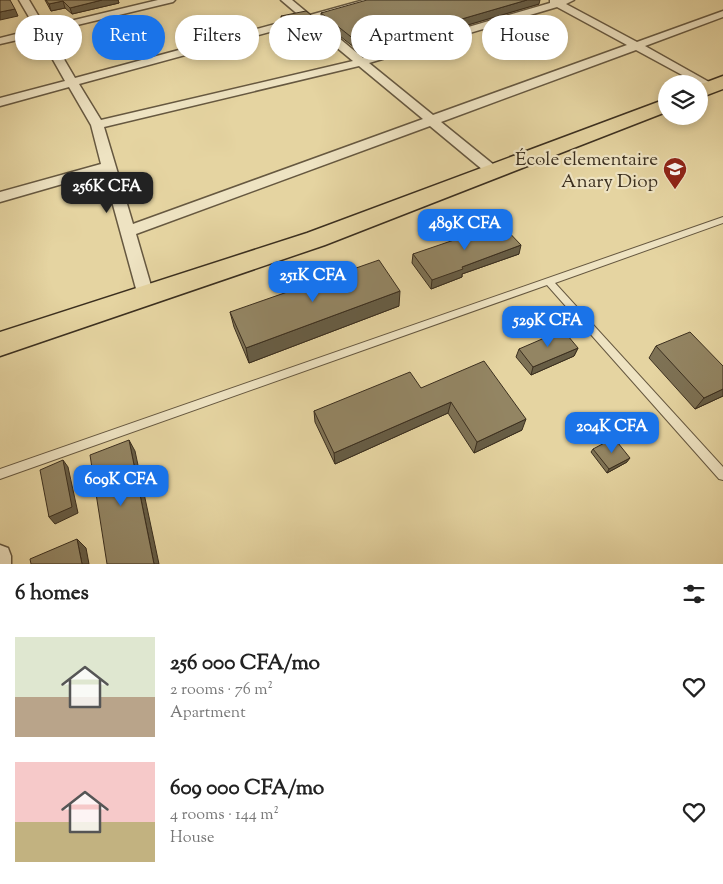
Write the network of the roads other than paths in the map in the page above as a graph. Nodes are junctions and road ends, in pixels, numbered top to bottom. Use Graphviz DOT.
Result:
graph roads {
  1 [pos="24,0"];
  2 [pos="170,0"];
  3 [pos="286,0"];
  4 [pos="375,0"];
  5 [pos="559,1"];
  6 [pos="723,14"];
  7 [pos="33,15"];
  8 [pos="304,15"];
  9 [pos="319,15"];
  10 [pos="82,21"];
  11 [pos="269,29"];
  12 [pos="15,37"];
  13 [pos="0,41"];
  14 [pos="341,45"];
  15 [pos="636,46"];
  16 [pos="59,60"];
  17 [pos="361,62"];
  18 [pos="72,82"];
  19 [pos="711,87"];
  20 [pos="0,102"];
  21 [pos="658,108"];
  22 [pos="432,121"];
  23 [pos="97,124"];
  24 [pos="108,166"];
  25 [pos="494,172"];
  26 [pos="0,197"];
  27 [pos="723,220"];
  28 [pos="127,232"];
  29 [pos="548,281"];
  30 [pos="146,296"];
  31 [pos="0,344"];
  32 [pos="0,474"];
  33 [pos="723,475"];
  34 [pos="0,556"];
  35 [pos="0,564"];
  1 -- 7 [label="street"];
  2 -- 10 [label="street"];
  3 -- 8 [label="street"];
  4 -- 9 [label="street"];
  5 -- 15 [label="street"];
  5 -- 17 [label="street"];
  6 -- 15 [label="street"];
  11 -- 18 [label="street"];
  12 -- 13 [label="street"];
  14 -- 17 [label="street"];
  15 -- 19 [label="street"];
  15 -- 22 [label="street"];
  16 -- 18 [label="street"];
  17 -- 22 [label="street"];
  17 -- 23 [label="street"];
  18 -- 20 [label="street"];
  18 -- 23 [label="street"];
  21 -- 25 [label="main road"];
  22 -- 25 [label="street"];
  22 -- 28 [label="street"];
  23 -- 24 [label="street"];
  24 -- 26 [label="street"];
  24 -- 28 [label="street"];
  25 -- 30 [label="main road"];
  27 -- 29 [label="lane"];
  28 -- 30 [label="street"];
  29 -- 32 [label="lane"];
  29 -- 33 [label="lane"];
  30 -- 31 [label="main road"];
  34 -- 35 [label="street"];
}
